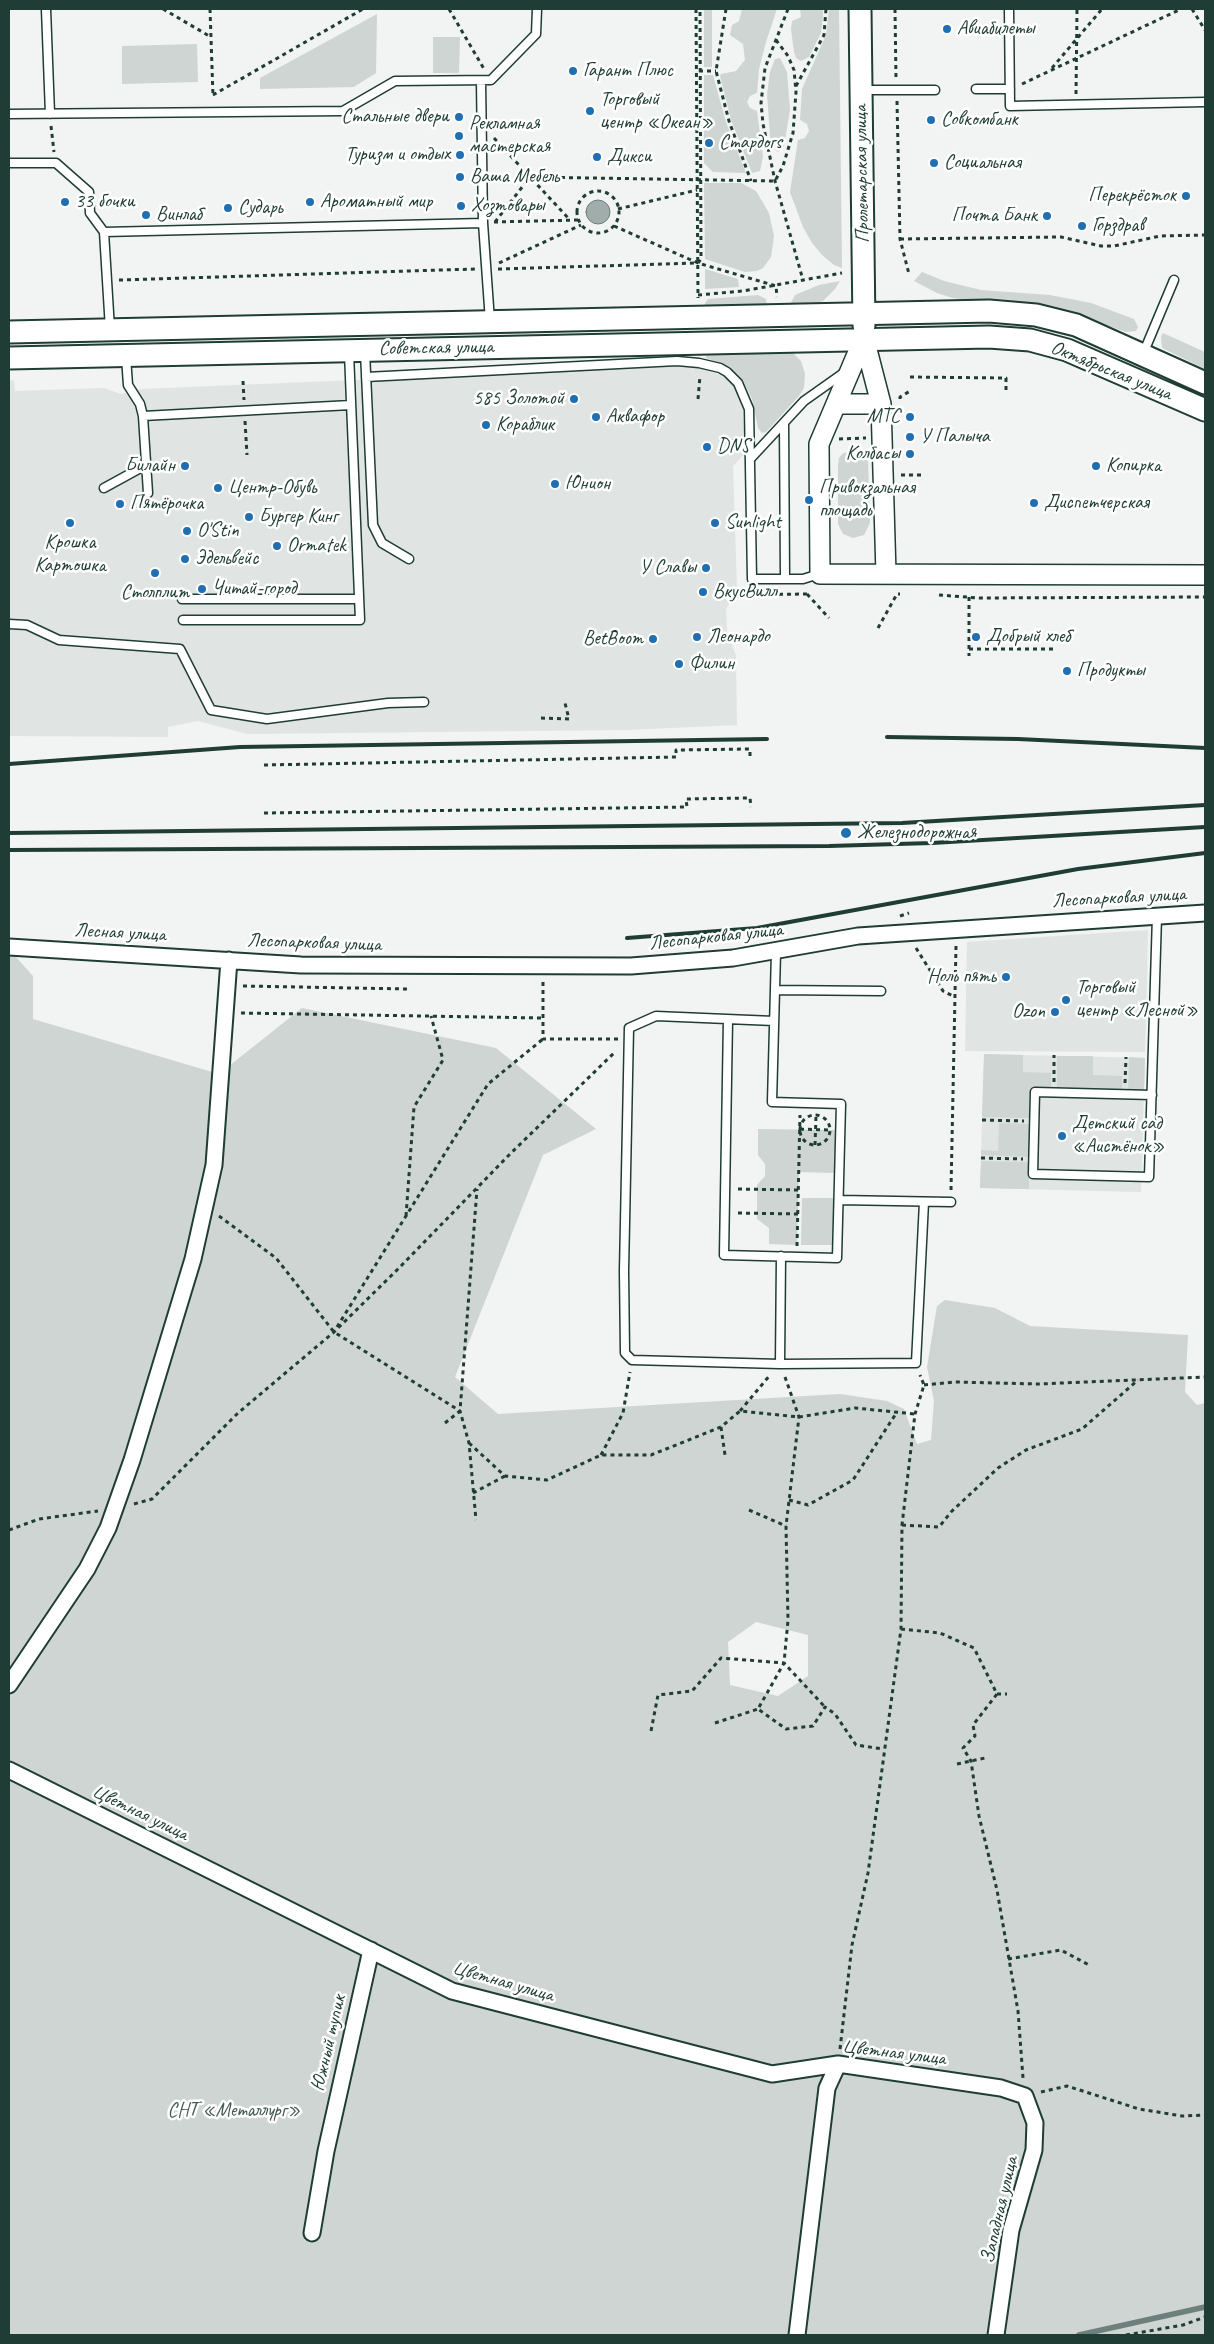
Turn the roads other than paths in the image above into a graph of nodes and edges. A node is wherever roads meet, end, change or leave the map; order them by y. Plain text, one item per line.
1 (46, 9) edge
2 (537, 9) edge
3 (860, 9) edge
4 (1009, 9) edge
5 (481, 80) junction
6 (1010, 89) junction
7 (861, 90) junction
8 (935, 90) dead end
9 (976, 90) dead end
10 (1205, 102) edge
11 (9, 114) edge
12 (50, 114) junction
13 (9, 163) edge
14 (483, 222) junction
15 (104, 232) junction
16 (1174, 280) dead end
17 (864, 312) junction
18 (490, 321) junction
19 (110, 330) junction
20 (9, 332) edge
21 (864, 338) junction
22 (357, 350) junction
23 (126, 355) junction
24 (1143, 355) junction
25 (9, 358) edge
26 (853, 366) junction
27 (366, 377) junction
28 (1205, 383) edge
29 (837, 404) junction
30 (882, 404) junction
31 (351, 405) junction
32 (1205, 410) edge
33 (144, 416) junction
34 (784, 423) junction
35 (751, 458) junction
36 (146, 465) junction
37 (104, 488) dead end
38 (148, 493) dead end
39 (409, 559) dead end
40 (820, 574) junction
41 (886, 574) junction
42 (1205, 575) edge
43 (785, 579) junction
44 (182, 599) dead end
45 (359, 600) junction
46 (183, 620) dead end
47 (9, 624) edge
48 (424, 702) dead end
49 (1205, 913) edge
50 (1157, 916) junction
51 (9, 947) edge
52 (776, 952) junction
53 (228, 960) junction
54 (775, 990) junction
55 (881, 991) dead end
56 (728, 1020) junction
57 (774, 1021) junction
58 (1152, 1095) junction
59 (839, 1200) junction
60 (924, 1202) junction
61 (951, 1202) road end
62 (782, 1256) junction
63 (780, 1364) junction
64 (9, 1685) edge
65 (9, 1770) edge
66 (370, 1950) junction
67 (838, 2064) junction
68 (1025, 2096) joint
69 (312, 2233) dead end
70 (797, 2335) edge
71 (996, 2335) edge

1 - 12 lane
2 - 5 lane
3 - 7 main road, Пролетарская улица
4 - 6 lane
5 - 12 lane
5 - 14 lane
6 - 9 lane
6 - 10 lane
7 - 8 lane
7 - 17 main road, Пролетарская улица
11 - 12 lane
13 - 15 lane
14 - 15 lane
14 - 18 lane
15 - 19 lane
16 - 24 lane
17 - 18 main road, Советская улица
17 - 21 main road, Пролетарская улица
17 - 24 main road, Октябрьская улица
18 - 19 main road, Советская улица
19 - 20 main road, Советская улица
21 - 22 main road, Советская улица
21 - 26 street
21 - 30 street
21 - 32 main road, Октябрьская улица
22 - 23 main road, Советская улица
22 - 27 lane
22 - 31 lane
23 - 25 main road, Советская улица
23 - 33 lane
24 - 28 main road, Октябрьская улица
26 - 29 street
26 - 34 lane
27 - 35 lane
27 - 39 lane
29 - 30 street
29 - 40 street
30 - 41 street
31 - 33 lane
31 - 45 lane
33 - 36 lane
34 - 35 lane
34 - 43 lane
35 - 43 lane
36 - 37 lane
36 - 38 lane
40 - 41 street
40 - 43 lane
41 - 42 street
44 - 45 lane
45 - 46 lane
47 - 48 lane
49 - 50 street, Лесопарковая улица
50 - 52 street, Лесопарковая улица
50 - 58 lane
51 - 53 street, Лесная улица
52 - 53 street, Лесопарковая улица
52 - 54 lane
53 - 64 street
54 - 55 lane
54 - 57 lane
56 - 57 lane
56 - 62 lane
56 - 63 lane
57 - 59 lane
58 - 58 lane
59 - 60 lane
59 - 62 lane
60 - 61 lane
60 - 63 lane
62 - 63 lane
65 - 66 street, Цветная улица
66 - 67 street, Цветная улица
66 - 69 street, Южный тупик
67 - 68 street, Цветная улица
67 - 70 street
68 - 71 street, Западная улица

